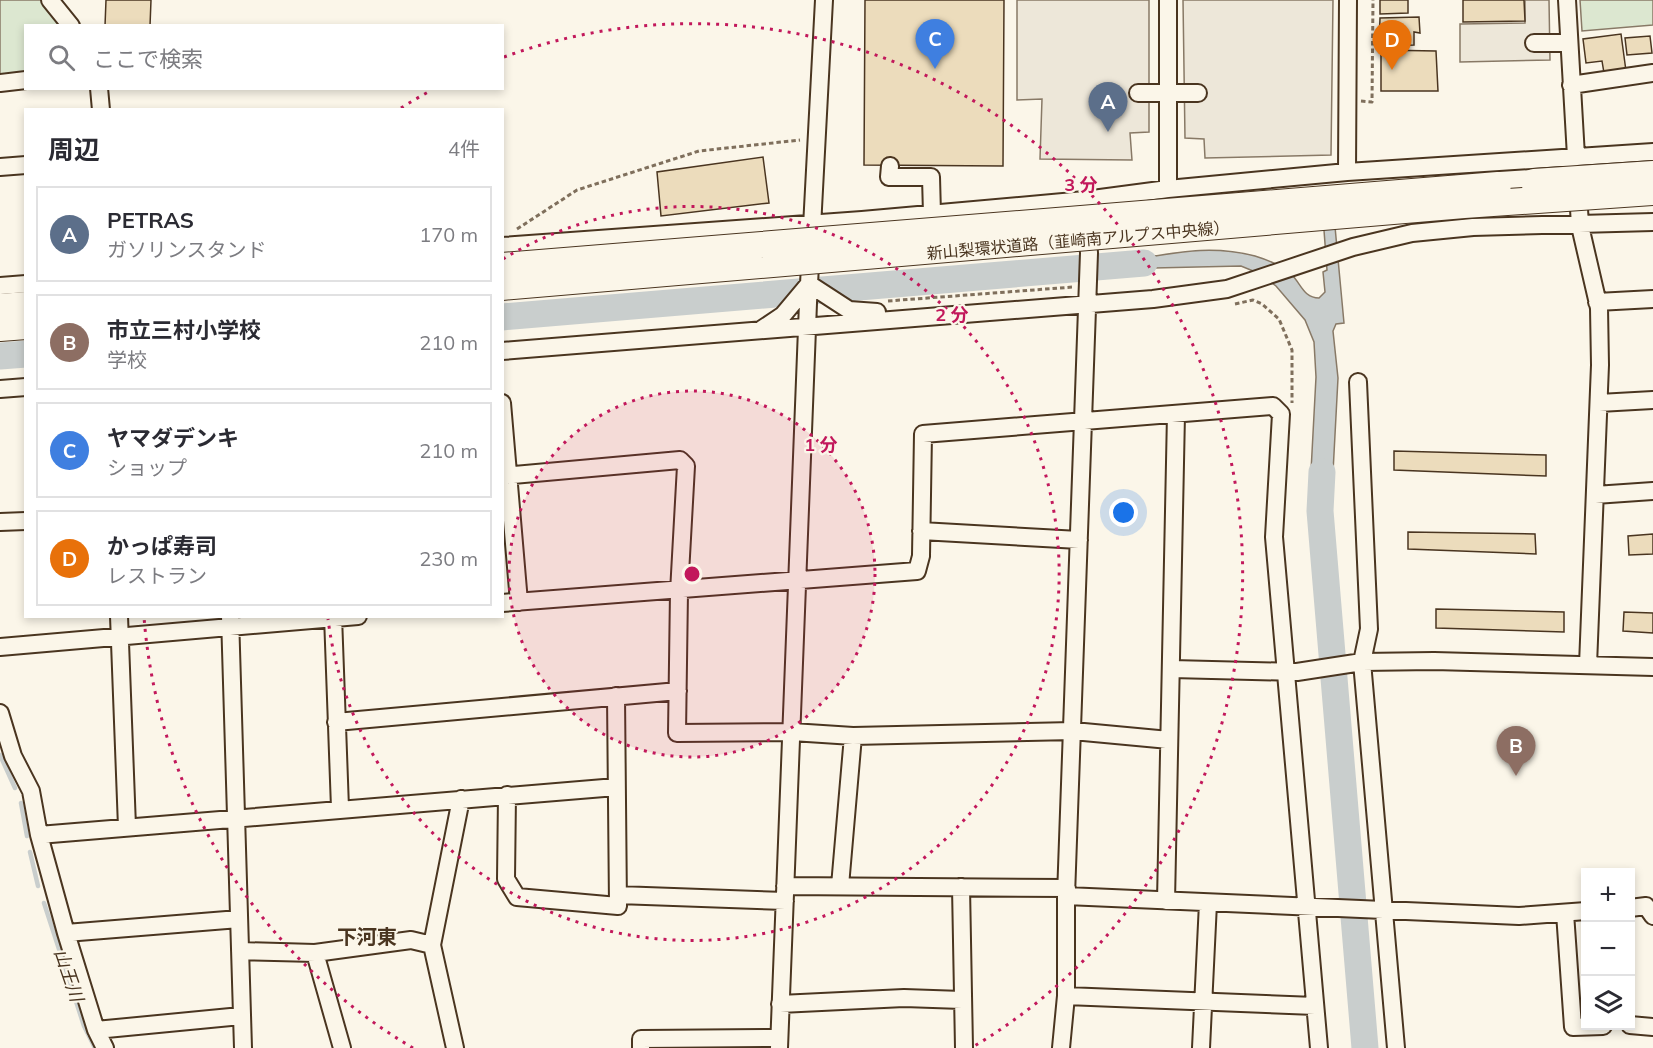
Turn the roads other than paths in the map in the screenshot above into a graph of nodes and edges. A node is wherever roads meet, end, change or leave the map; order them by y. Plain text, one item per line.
1 (50, 0) edge
2 (824, 0) edge
3 (1168, 0) edge
4 (1348, 0) edge
5 (1567, 0) edge
6 (69, 24) edge
7 (1533, 43) dead end
8 (1569, 43) junction
9 (1653, 74) edge
10 (24, 80) edge
11 (0, 83) edge
12 (1571, 85) junction
13 (99, 90) edge
14 (1138, 93) dead end
15 (1168, 93) junction
16 (1198, 93) dead end
17 (101, 108) edge
18 (1653, 152) edge
19 (1575, 156) junction
20 (24, 165) edge
21 (0, 166) edge
22 (890, 166) dead end
23 (1347, 172) junction
24 (1653, 173) edge
25 (1168, 189) junction
26 (1653, 192) edge
27 (1085, 200) junction
28 (1653, 205) edge
29 (932, 213) junction
30 (1369, 215) junction
31 (862, 220) junction
32 (1653, 222) edge
33 (812, 224) junction
34 (1580, 226) junction
35 (723, 230) junction
36 (507, 239) edge
37 (504, 266) edge
38 (810, 276) junction
39 (24, 284) edge
40 (0, 286) edge
41 (504, 288) edge
42 (1653, 299) edge
43 (1598, 302) junction
44 (801, 303) junction
45 (1087, 304) junction
46 (24, 305) edge
47 (0, 307) edge
48 (944, 316) junction
49 (24, 326) edge
50 (807, 327) junction
51 (0, 328) edge
52 (758, 330) junction
53 (504, 351) edge
54 (1358, 382) dead end
55 (24, 387) edge
56 (0, 389) edge
57 (1653, 400) edge
58 (1599, 403) junction
59 (1176, 414) junction
60 (1083, 421) junction
61 (504, 452) edge
62 (505, 476) edge
63 (1653, 491) edge
64 (1595, 495) junction
65 (24, 520) edge
66 (0, 522) edge
67 (921, 531) junction
68 (1079, 540) junction
69 (798, 582) junction
70 (679, 592) junction
71 (511, 603) edge
72 (119, 618) edge
73 (333, 618) edge
74 (230, 622) edge
75 (121, 636) junction
76 (0, 647) edge
77 (1355, 664) junction
78 (1588, 665) junction
79 (1653, 667) edge
80 (1172, 669) junction
81 (1285, 672) junction
82 (678, 692) junction
83 (616, 696) junction
84 (1, 721) edge
85 (336, 722) junction
86 (1073, 731) junction
87 (792, 732) junction
88 (853, 736) junction
89 (1169, 740) junction
90 (616, 787) junction
91 (507, 795) junction
92 (461, 799) junction
93 (340, 808) junction
94 (236, 818) junction
95 (127, 827) junction
96 (39, 835) junction
97 (840, 886) junction
98 (961, 887) junction
99 (1066, 892) junction
100 (785, 893) junction
101 (618, 895) junction
102 (1166, 901) junction
103 (1208, 903) junction
104 (1635, 907) edge
105 (1306, 908) junction
106 (1385, 911) junction
107 (1581, 911) edge
108 (1565, 913) junction
109 (1653, 916) edge
110 (238, 919) junction
111 (66, 933) junction
112 (432, 945) junction
113 (240, 951) junction
114 (315, 953) junction
115 (1065, 996) junction
116 (962, 1000) junction
117 (780, 1004) junction
118 (1204, 1004) junction
119 (1315, 1006) junction
120 (242, 1016) junction
121 (1635, 1025) edge
122 (1581, 1027) edge
123 (1653, 1027) edge
124 (96, 1030) junction
125 (779, 1043) edge
126 (105, 1048) edge
127 (243, 1048) edge
128 (342, 1048) edge
129 (455, 1048) edge
130 (641, 1048) edge
131 (964, 1048) edge
132 (1061, 1048) edge
133 (1201, 1048) edge
134 (1319, 1048) edge
135 (1396, 1048) edge

1 - 6 street
2 - 33 street
3 - 15 street
4 - 23 street
5 - 8 street
7 - 8 street
8 - 12 street
9 - 12 street
10 - 11 street
12 - 19 street
13 - 17 street
14 - 15 street
15 - 16 street
15 - 25 street
18 - 19 street
19 - 23 street
19 - 34 street
20 - 21 street
22 - 29 street
23 - 25 street
24 - 37 highway, 新山梨環状道路（韮崎南アルプス中央線）, bridge
25 - 27 street
26 - 30 highway, 新山梨環状道路（韮崎南アルプス中央線）, bridge
27 - 29 street
27 - 45 street
28 - 30 highway, bridge
29 - 31 street
30 - 41 highway, 新山梨環状道路（韮崎南アルプス中央線）, bridge
31 - 33 street
31 - 38 street
32 - 34 street
33 - 35 street
33 - 38 street
34 - 43 street
34 - 45 street
35 - 36 street
35 - 38 street
38 - 44 street
38 - 48 street
39 - 40 street
42 - 43 street
43 - 58 street
44 - 50 street
44 - 52 street
45 - 48 street
45 - 60 street
46 - 47 highway
48 - 50 street
49 - 51 highway
50 - 52 street
50 - 69 street
52 - 53 street
54 - 77 street
55 - 56 street
57 - 58 street
58 - 64 street
59 - 60 street
59 - 80 street
59 - 81 street
60 - 67 street
60 - 68 street
61 - 62 street
62 - 70 street
62 - 71 street
63 - 64 street
64 - 78 street
65 - 66 street
67 - 68 street
67 - 69 street
68 - 86 street
69 - 70 street
69 - 87 street
70 - 71 street
70 - 82 street
72 - 75 street
73 - 74 street
73 - 85 street
74 - 75 street
74 - 94 street
75 - 76 street
75 - 95 street
77 - 78 street
77 - 81 street
77 - 106 street
78 - 79 street
80 - 81 street
80 - 89 street
81 - 105 street
82 - 83 street
82 - 87 street
83 - 85 street
83 - 90 street
84 - 96 street
85 - 93 street
86 - 88 street
86 - 89 street
86 - 99 street
87 - 88 street
87 - 100 street
88 - 97 street
89 - 102 street
90 - 91 street
90 - 101 street
91 - 92 street
91 - 101 street
92 - 93 street
92 - 112 street
93 - 94 street
94 - 95 street
94 - 110 street
95 - 96 street
96 - 111 street
97 - 98 street
97 - 100 street
98 - 99 street
98 - 116 street
99 - 102 street
99 - 115 street
100 - 101 street
100 - 117 street
102 - 103 street
103 - 105 street
103 - 118 street
104 - 109 street
105 - 106 street
105 - 119 street
106 - 108 street
106 - 135 street
107 - 108 street
108 - 122 street
110 - 111 street
110 - 113 street
111 - 124 street
112 - 114 street
112 - 129 street
113 - 114 street
113 - 120 street
114 - 128 street
115 - 118 street
115 - 132 street
116 - 117 street
116 - 131 street
117 - 125 street
118 - 119 street
118 - 133 street
119 - 134 street
120 - 124 street
120 - 127 street
121 - 123 street
124 - 126 street
125 - 130 street

